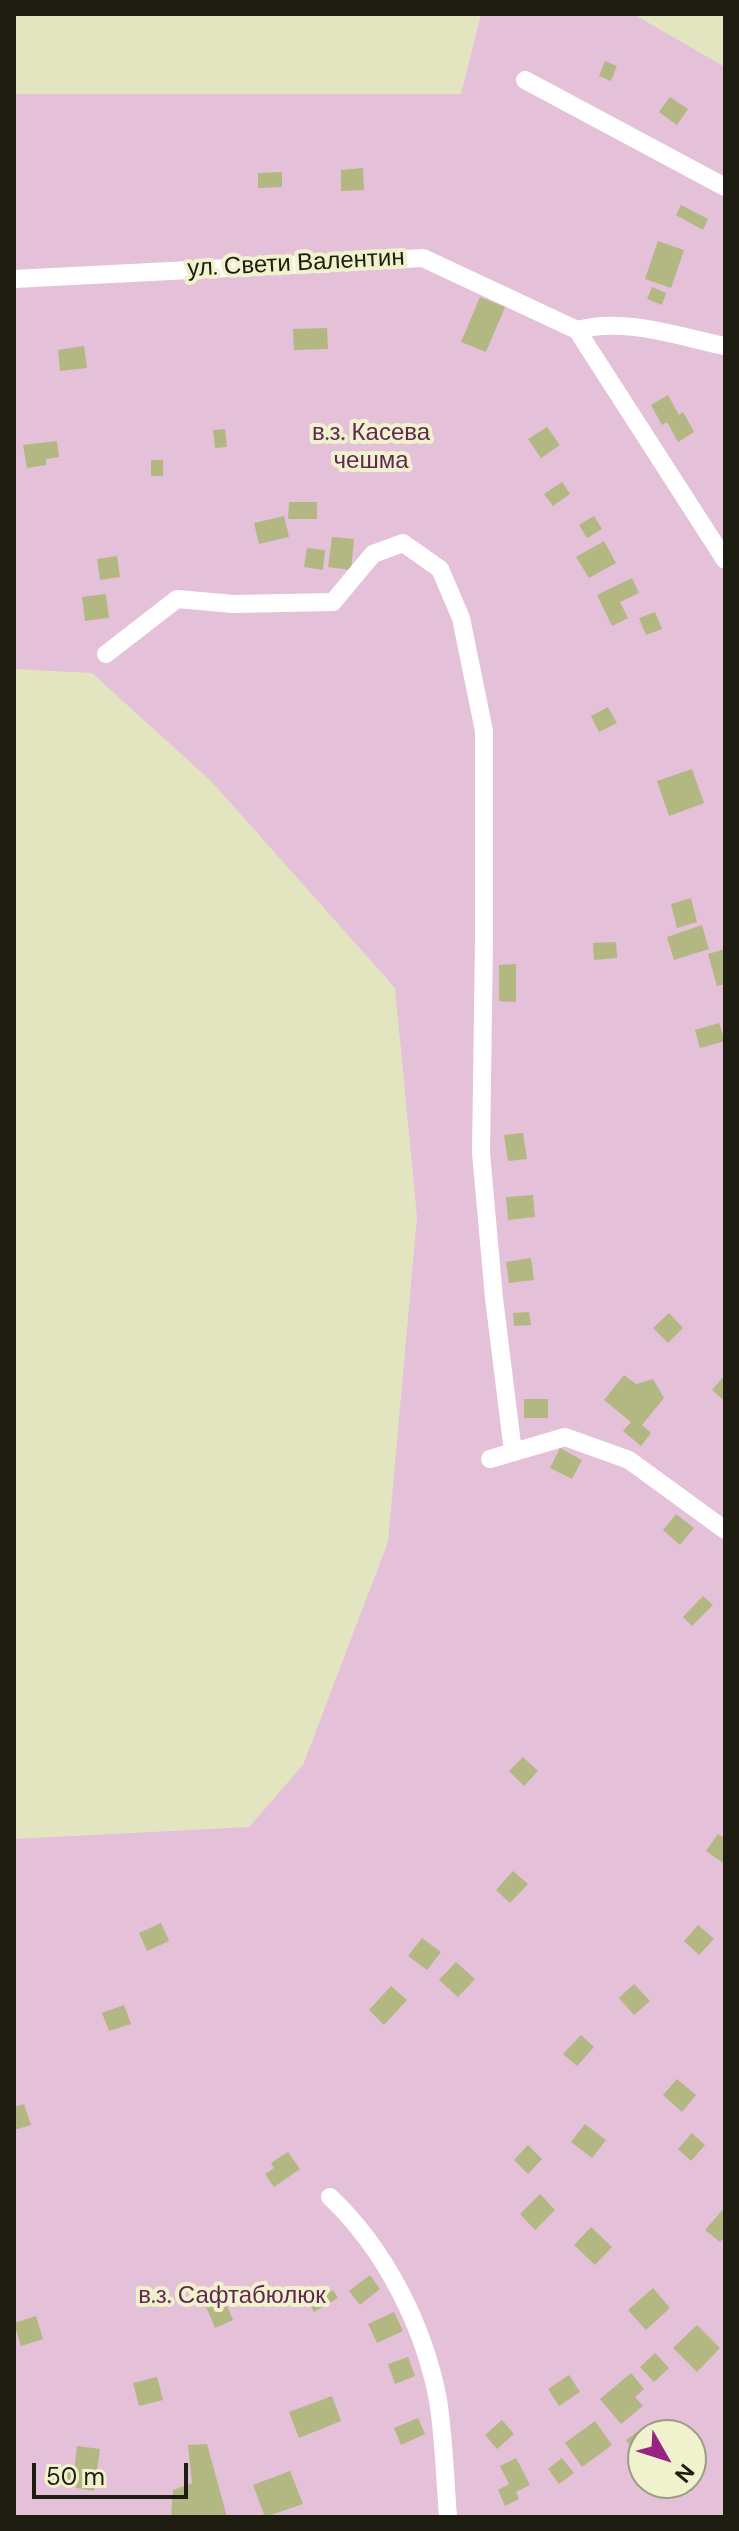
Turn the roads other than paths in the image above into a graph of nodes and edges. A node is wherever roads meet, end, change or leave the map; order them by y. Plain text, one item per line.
1 (525, 80) dead end
2 (725, 187) edge
3 (14, 279) edge
4 (577, 330) junction
5 (725, 346) edge
6 (725, 560) edge
7 (106, 654) dead end
8 (513, 1452) junction
9 (490, 1459) dead end
10 (725, 1530) edge
11 (330, 2197) dead end
12 (448, 2517) edge

1 - 2 street
3 - 4 street, ул. Свети Валентин
4 - 5 street
4 - 6 street
7 - 8 street
8 - 9 street
8 - 10 street
11 - 12 street

